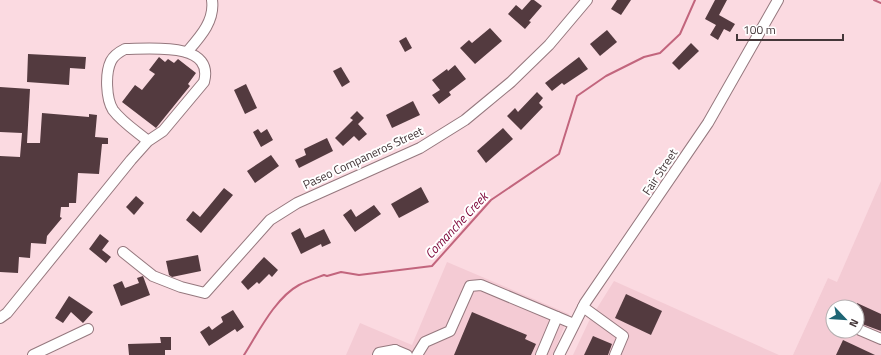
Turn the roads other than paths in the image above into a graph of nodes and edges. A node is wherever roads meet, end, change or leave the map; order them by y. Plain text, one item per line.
1 (212, 0) edge
2 (587, 0) edge
3 (778, 0) edge
4 (187, 52) junction
5 (148, 141) junction
6 (123, 252) dead end
7 (583, 306) junction
8 (557, 316) junction
9 (0, 318) edge
10 (574, 324) junction
11 (88, 329) dead end
12 (865, 332) edge
13 (881, 339) edge
14 (47, 352) edge
15 (394, 353) edge
16 (34, 355) edge
17 (378, 355) edge
18 (407, 355) edge
19 (417, 355) edge
20 (541, 355) edge
21 (559, 355) edge
22 (615, 355) edge

1 - 4 street
2 - 6 street, Paseo Companeros Street
3 - 7 street, Fair Street
4 - 5 street
4 - 5 street
5 - 9 street
7 - 10 street, Fair Street
7 - 22 street
8 - 10 street
8 - 19 street
8 - 20 street
10 - 21 street, Fair Street
11 - 14 street
12 - 13 street
14 - 16 street
15 - 17 street
15 - 18 street

